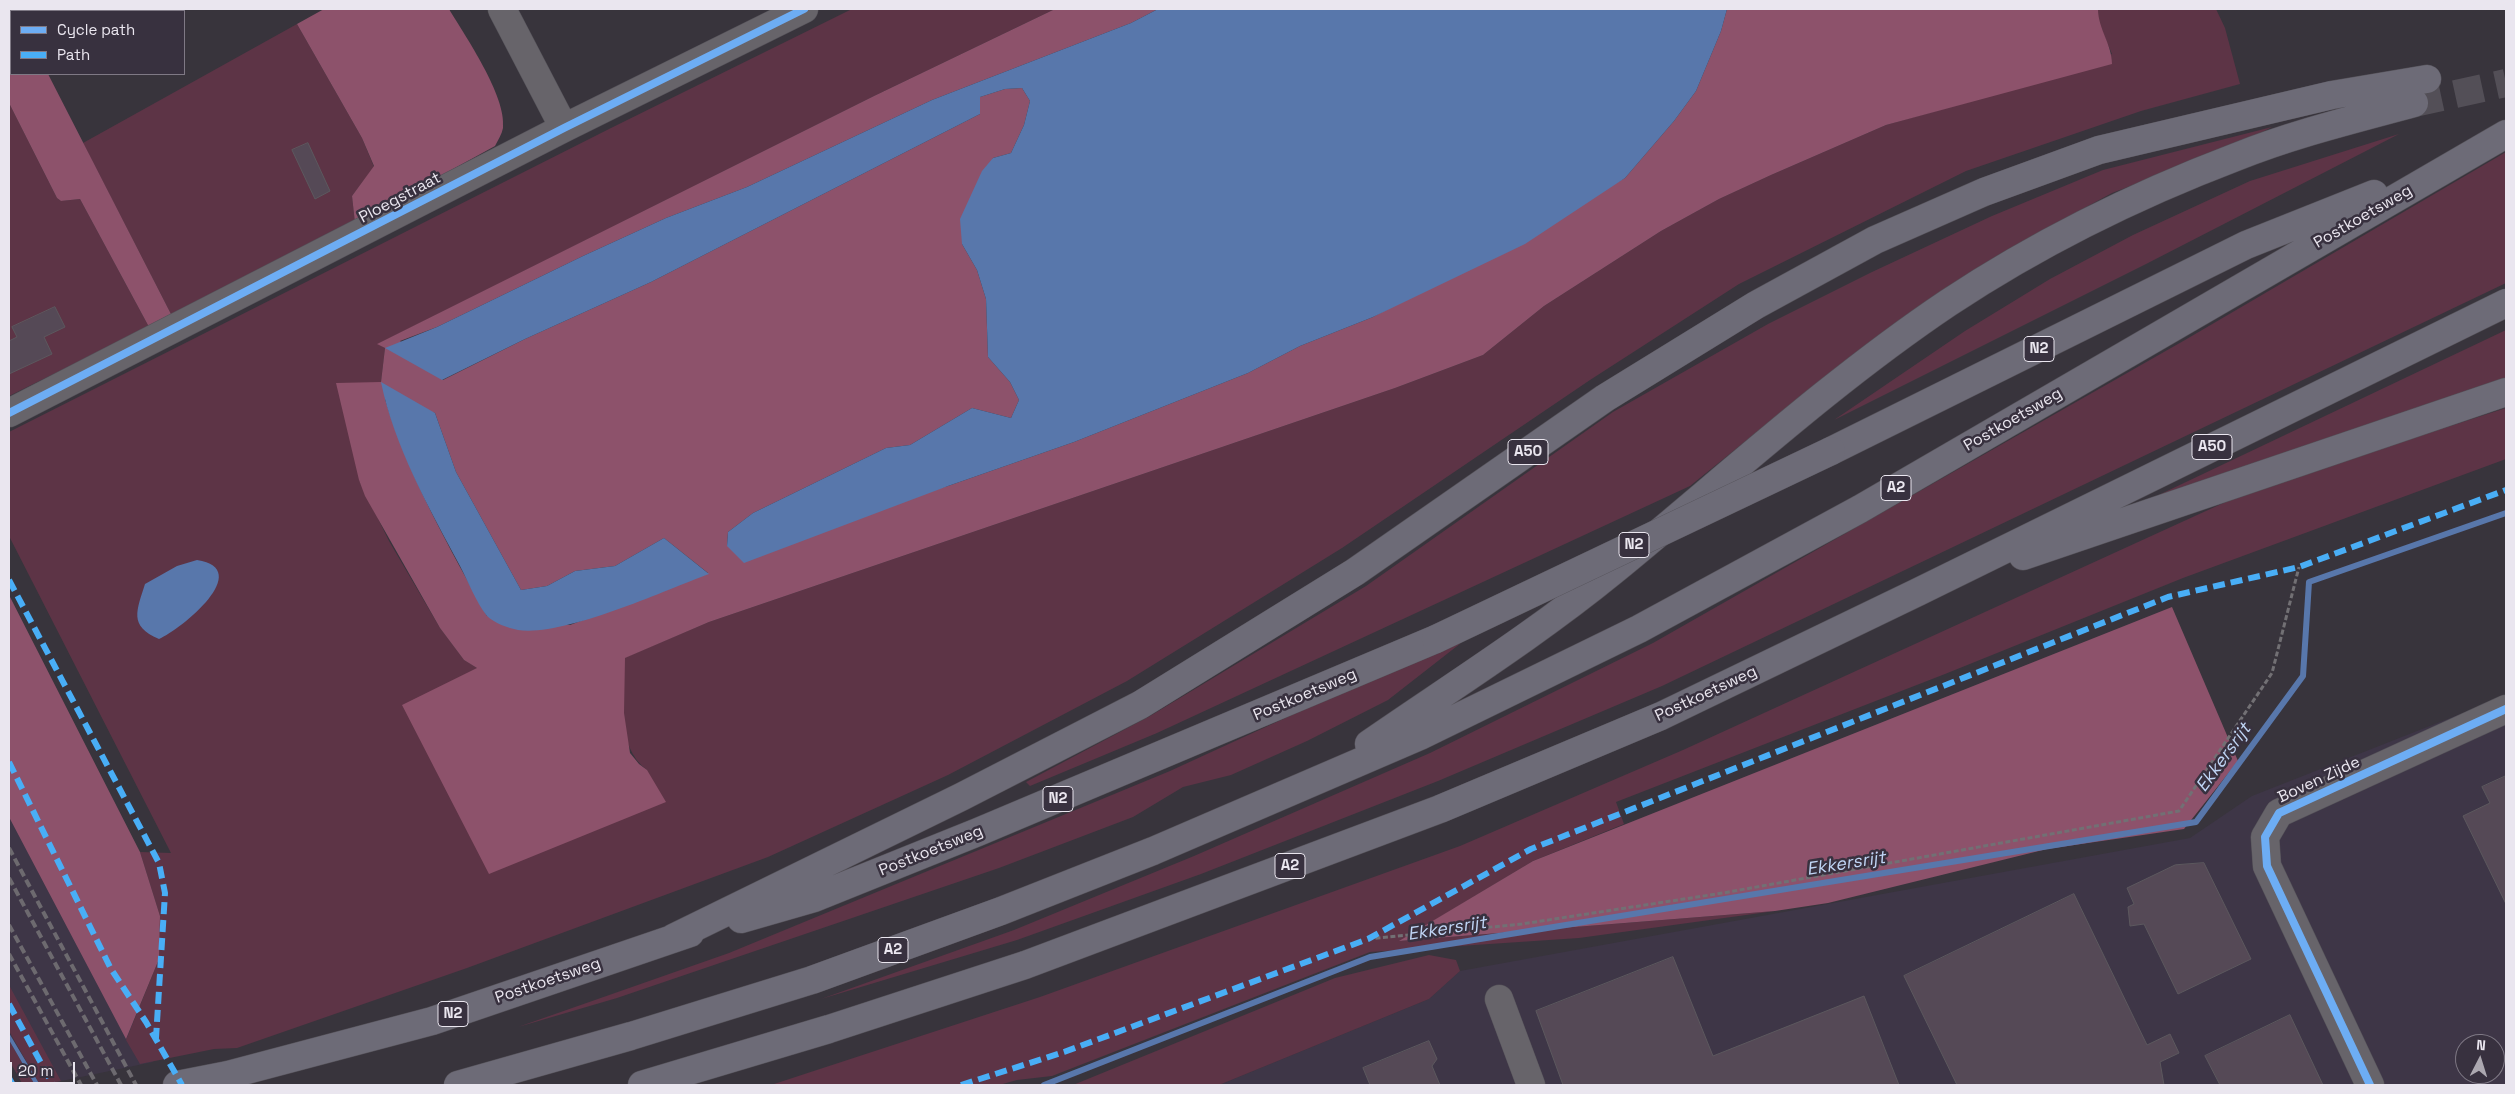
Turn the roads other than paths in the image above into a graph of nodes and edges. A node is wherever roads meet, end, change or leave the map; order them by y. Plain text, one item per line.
1 (502, 9) edge
2 (804, 9) edge
3 (2427, 79) tunnel mouth
4 (2414, 102) tunnel mouth
5 (564, 128) junction
6 (2506, 134) edge
7 (2458, 161) junction
8 (2506, 303) edge
9 (2506, 392) edge
10 (9, 413) edge
11 (1918, 592) junction
12 (2506, 709) edge
13 (1316, 781) junction
14 (673, 938) junction
15 (1499, 998) dead end
16 (177, 1085) edge
17 (458, 1085) edge
18 (642, 1085) edge
19 (1532, 1085) edge
20 (2370, 1085) edge

1 - 5 street
2 - 5 street, Ploegstraat
3 - 14 highway, A50
4 - 13 highway, Postkoetsweg
5 - 10 street, Ploegstraat
6 - 7 highway, Postkoetsweg / A2
7 - 13 highway, Postkoetsweg / A2
7 - 14 highway, Postkoetsweg / N2, bridge
8 - 11 highway, Postkoetsweg / A50
9 - 11 highway, Postkoetsweg / A2
11 - 18 highway, Postkoetsweg / A2
12 - 20 street, Boven Zijde
13 - 17 highway, Postkoetsweg / A2
14 - 16 highway, Postkoetsweg / N2
15 - 19 street

